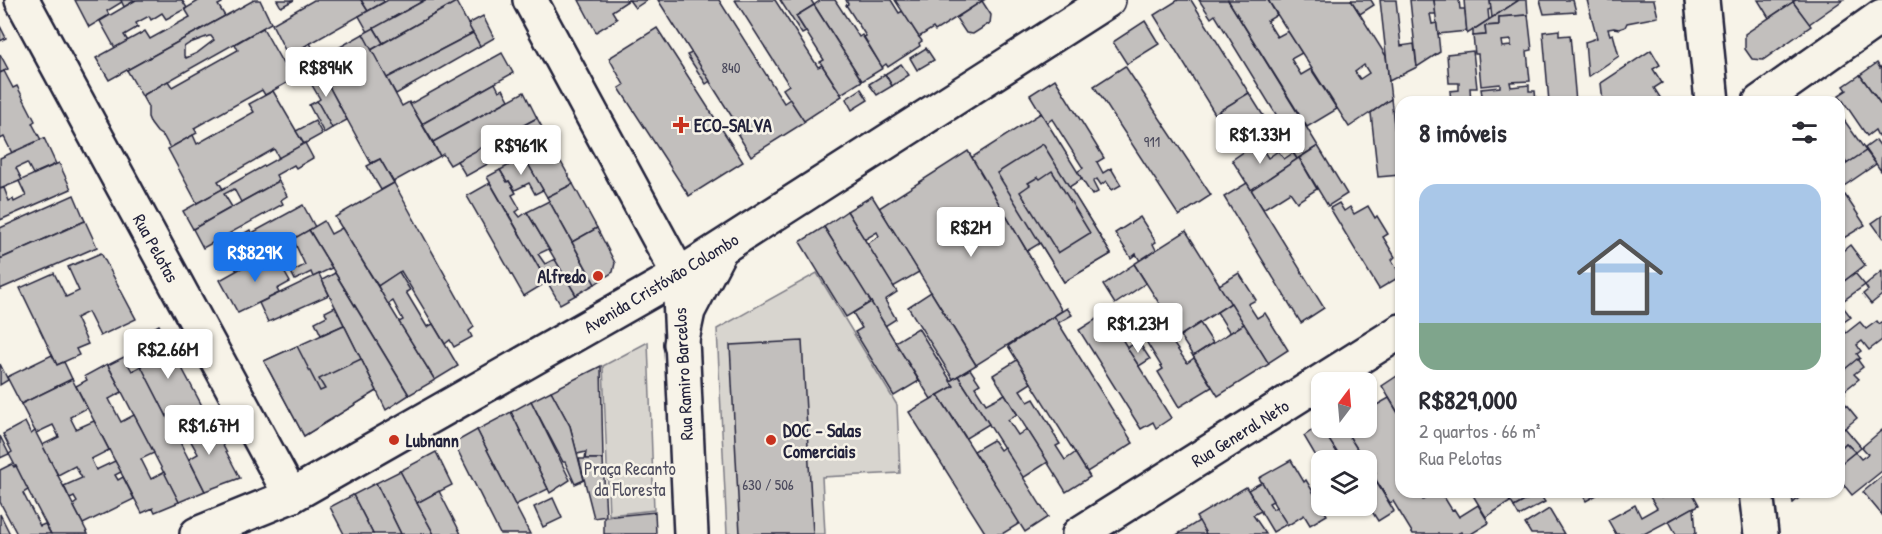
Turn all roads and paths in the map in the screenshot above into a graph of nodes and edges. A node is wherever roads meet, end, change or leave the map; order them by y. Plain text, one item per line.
1 (22, 0) edge
2 (530, 0) edge
3 (1108, 0) edge
4 (1702, 0) edge
5 (1882, 16) edge
6 (1711, 96) edge
7 (1769, 96) edge
8 (721, 248) junction
9 (679, 275) junction
10 (1395, 335) edge
11 (681, 344) junction
12 (291, 496) junction
13 (1757, 498) edge
14 (197, 534) edge
15 (691, 534) edge
16 (1079, 534) edge
17 (1761, 534) edge

1 - 12 street, Rua Pelotas
2 - 9 street, Rua Ramiro Barcelos
3 - 8 street, Avenida Cristóvão Colombo
4 - 6 street
5 - 7 street
8 - 9 street, Avenida Cristóvão Colombo
8 - 11 street
9 - 11 street, Rua Ramiro Barcelos
9 - 12 street, Avenida Cristóvão Colombo
10 - 16 street, Rua General Neto
11 - 15 street, Rua Ramiro Barcelos
12 - 14 street, Avenida Cristóvão Colombo
13 - 17 street

